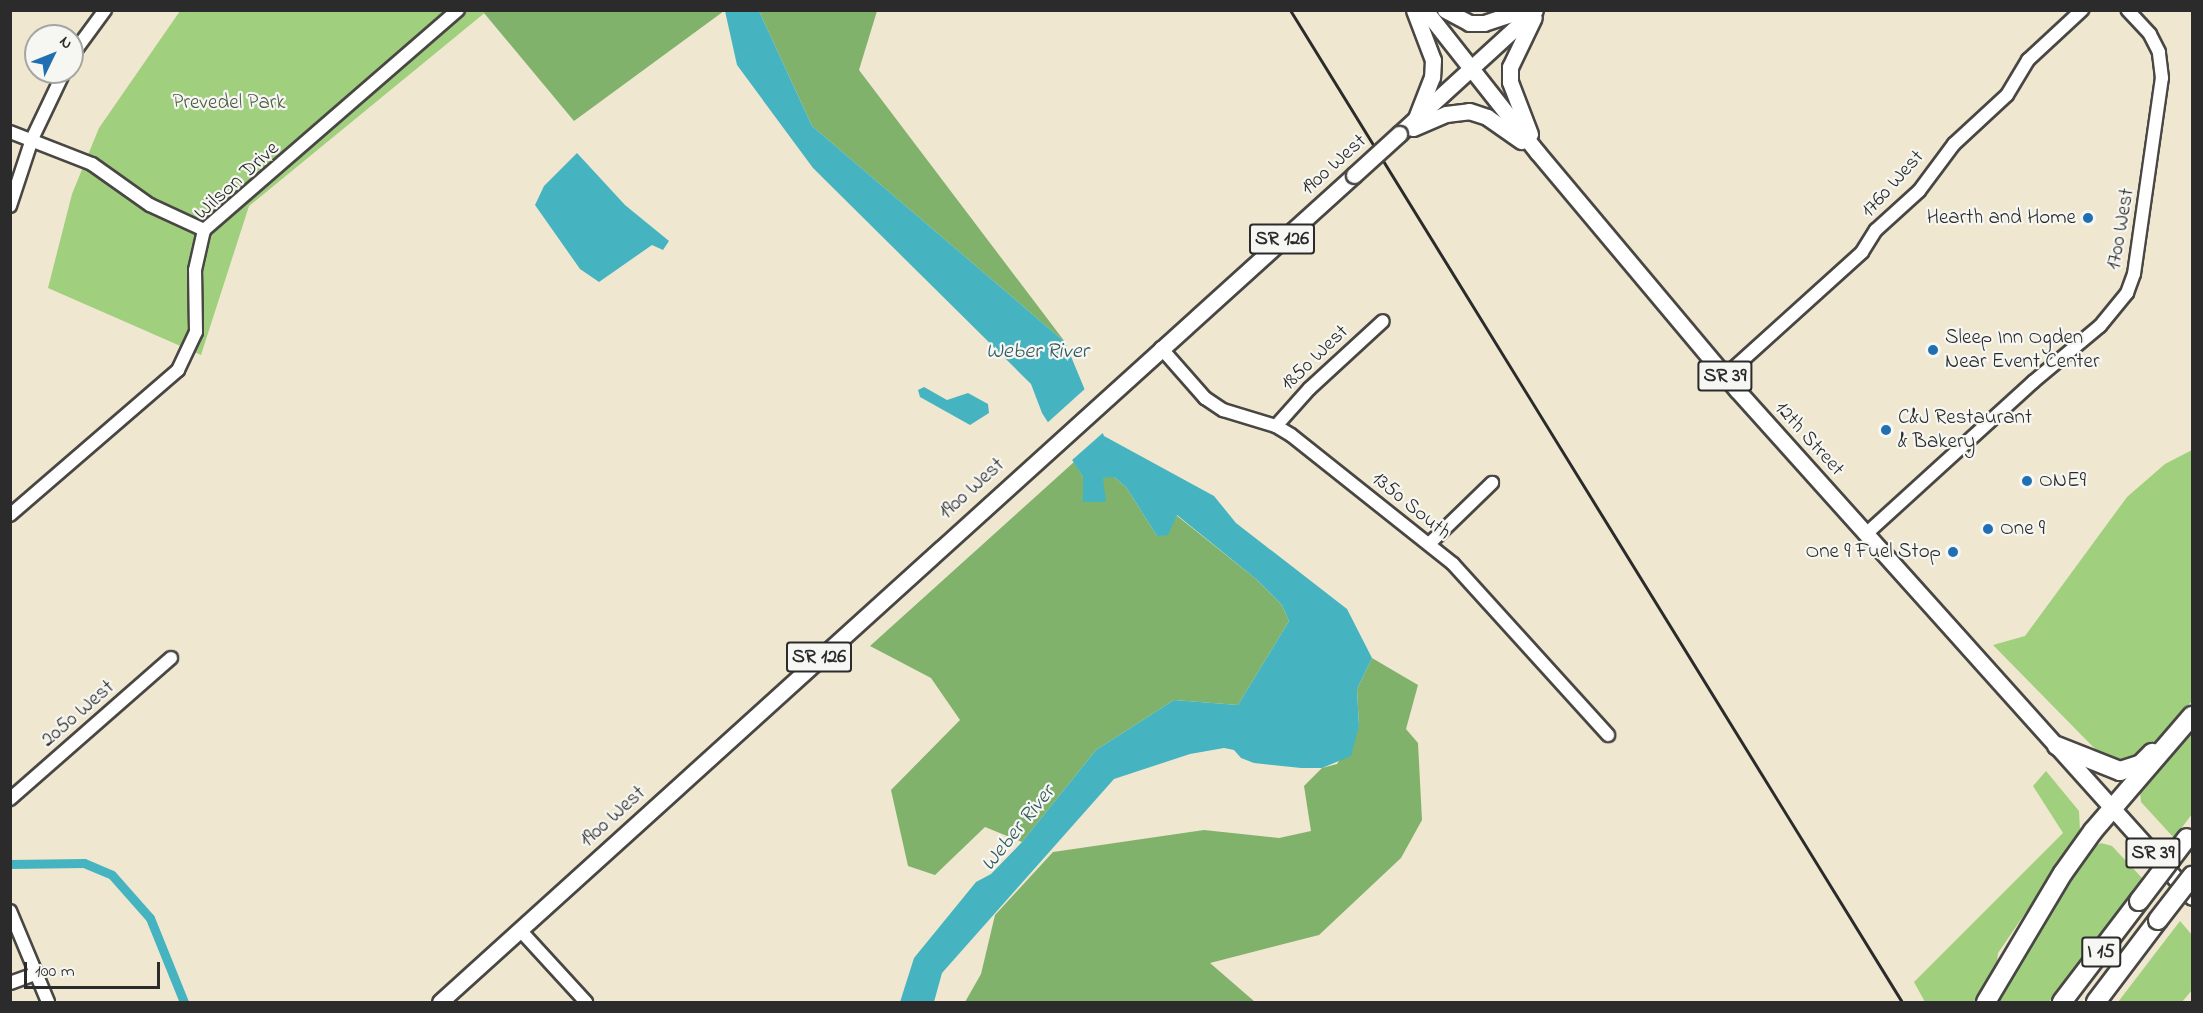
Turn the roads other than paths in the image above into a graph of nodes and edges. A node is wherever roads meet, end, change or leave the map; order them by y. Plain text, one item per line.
1 (105, 10) edge
2 (458, 10) edge
3 (1414, 10) edge
4 (1425, 10) edge
5 (1445, 10) edge
6 (1523, 10) edge
7 (1536, 10) edge
8 (2082, 10) edge
9 (2128, 10) edge
10 (84, 39) edge
11 (1471, 70) junction
12 (58, 84) edge
13 (1415, 120) junction
14 (10, 132) edge
15 (1399, 134) junction
16 (32, 139) junction
17 (1538, 153) junction
18 (10, 206) edge
19 (204, 230) junction
20 (1383, 321) dead end
21 (1161, 348) junction
22 (1725, 376) junction
23 (1276, 426) junction
24 (1492, 483) dead end
25 (10, 515) edge
26 (1866, 534) junction
27 (1429, 544) junction
28 (171, 658) dead end
29 (2193, 716) edge
30 (1608, 735) dead end
31 (2057, 746) junction
32 (10, 799) edge
33 (2114, 808) junction
34 (2190, 835) edge
35 (2193, 876) edge
36 (2193, 897) edge
37 (10, 911) edge
38 (520, 930) junction
39 (37, 973) junction
40 (10, 983) edge
41 (48, 1002) edge
42 (440, 1002) edge
43 (586, 1002) edge
44 (1986, 1002) edge
45 (2062, 1002) edge
46 (2096, 1002) edge

1 - 10 street
2 - 19 street, Wilson Drive
3 - 13 main road
4 - 11 main road, SR 39
5 - 6 main road
7 - 11 main road, 1900 West / SR 126
7 - 17 main road
8 - 22 street, 1760 West
9 - 26 street, 1700 West
11 - 13 main road, 1900 West / SR 126
11 - 17 main road, 12th Street / SR 39
12 - 16 street
13 - 15 main road, 1900 West / SR 126
14 - 16 street
15 - 17 main road
15 - 21 main road, 1900 West / SR 126, bridge
16 - 18 street
16 - 19 street
17 - 22 main road, 12th Street / SR 39
19 - 25 street, Wilson Drive
20 - 23 street, 1850 West
21 - 23 street, 1350 South
21 - 38 main road, 1900 West / SR 126
22 - 26 main road, 12th Street / SR 39
23 - 27 street, 1350 South
24 - 27 street
26 - 31 main road, 12th Street / SR 39
27 - 30 street, 1350 South
28 - 32 street, 2050 West
29 - 31 highway
29 - 33 highway
31 - 33 main road, SR 39
33 - 36 main road, SR 39
33 - 44 highway
34 - 45 highway, I 15, bridge
35 - 46 highway, I 15, bridge
37 - 39 street
38 - 42 main road, 1900 West / SR 126
38 - 43 street
39 - 40 street
39 - 41 street

